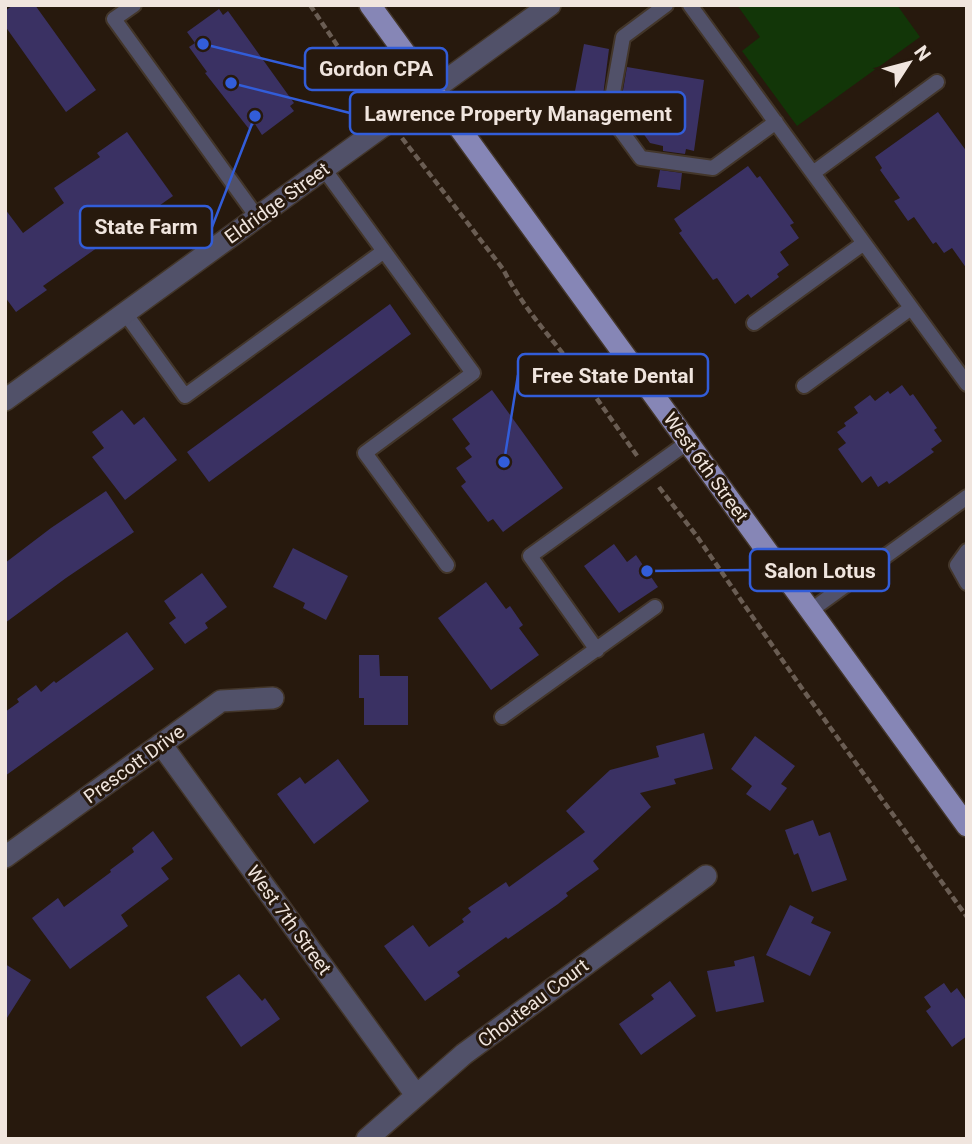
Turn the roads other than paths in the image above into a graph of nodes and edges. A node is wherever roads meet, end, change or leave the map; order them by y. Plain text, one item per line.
1 (134, 5) edge
2 (370, 5) edge
3 (550, 5) edge
4 (666, 5) edge
5 (690, 5) edge
6 (937, 82) dead end
7 (432, 90) junction
8 (776, 122) junction
9 (324, 169) junction
10 (813, 173) junction
11 (257, 217) junction
12 (864, 243) junction
13 (384, 251) junction
14 (911, 308) junction
15 (125, 313) junction
16 (754, 323) dead end
17 (967, 384) edge
18 (804, 386) dead end
19 (5, 400) edge
20 (688, 442) junction
21 (967, 497) edge
22 (967, 551) edge
23 (447, 565) dead end
24 (967, 583) edge
25 (655, 607) dead end
26 (810, 611) junction
27 (597, 650) junction
28 (273, 698) dead end
29 (502, 717) dead end
30 (161, 744) junction
31 (967, 826) edge
32 (5, 857) edge
33 (706, 876) dead end
34 (416, 1095) junction
35 (367, 1139) edge

1 - 11 lane
2 - 7 main road, West 6th Street
3 - 7 street, Eldridge Street
4 - 8 lane
5 - 8 lane
6 - 10 lane
7 - 9 street, Eldridge Street
7 - 20 main road, West 6th Street
8 - 10 lane
9 - 11 street, Eldridge Street
9 - 13 lane
10 - 12 lane
11 - 15 street, Eldridge Street
12 - 14 lane
12 - 16 lane
13 - 15 lane
13 - 23 lane
14 - 17 lane
14 - 18 lane
15 - 19 street, Eldridge Street
20 - 26 main road, West 6th Street
20 - 27 lane
21 - 26 lane
22 - 24 lane
25 - 27 lane
26 - 31 main road, West 6th Street
27 - 29 lane
28 - 30 street, Prescott Drive
30 - 32 street, Prescott Drive
30 - 34 street, West 7th Street
33 - 34 street, Chouteau Court
34 - 35 street, Chouteau Court

